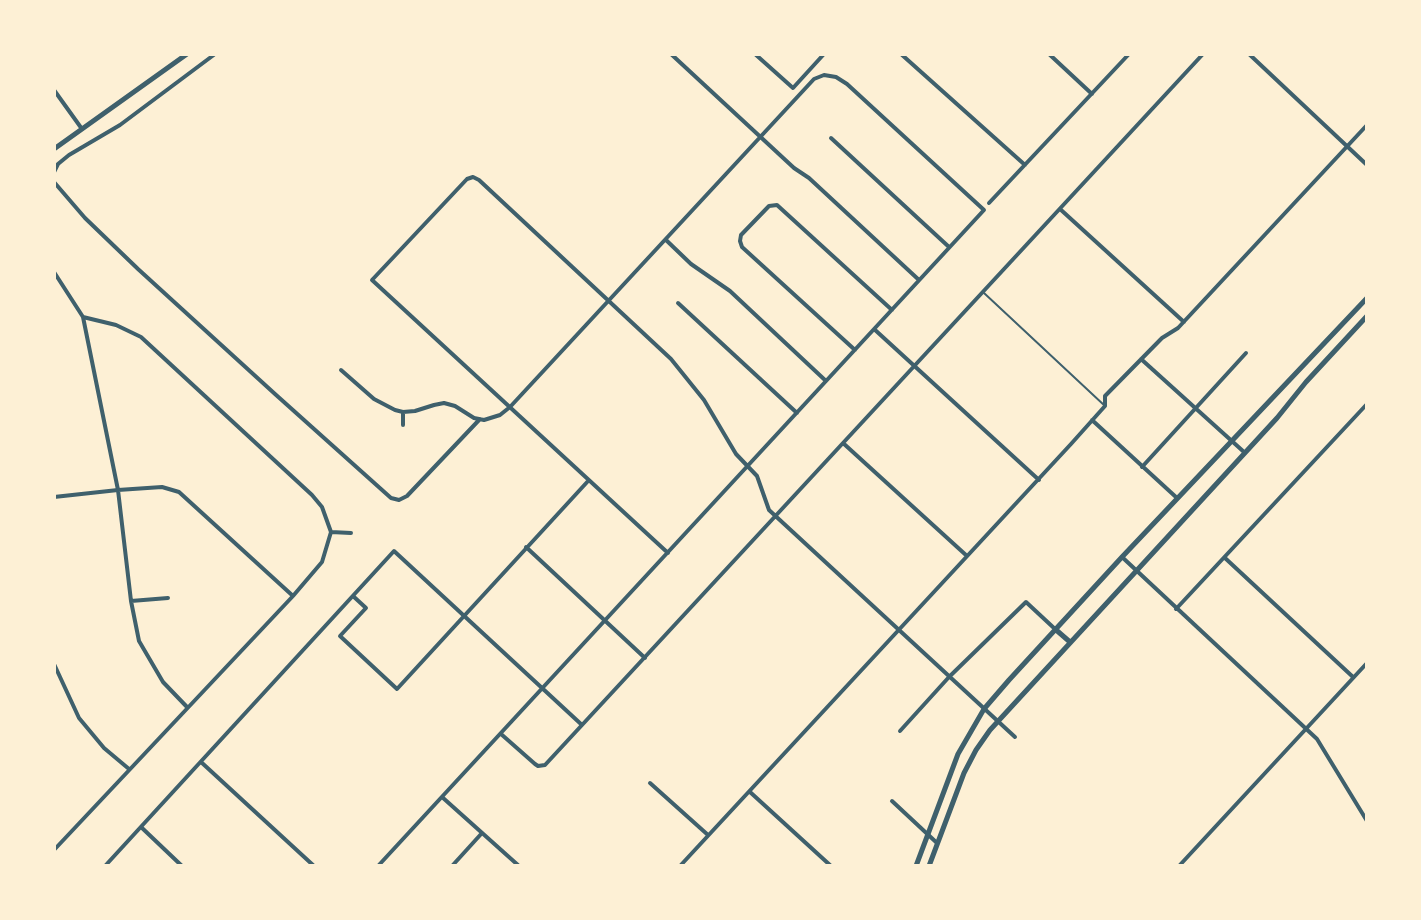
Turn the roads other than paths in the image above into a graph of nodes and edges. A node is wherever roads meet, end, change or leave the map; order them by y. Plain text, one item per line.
1 (187, 54) edge
2 (215, 54) edge
3 (671, 54) edge
4 (755, 54) edge
5 (824, 54) edge
6 (901, 54) edge
7 (1049, 54) edge
8 (1129, 54) edge
9 (1203, 54) edge
10 (1249, 54) edge
11 (54, 90) edge
12 (1092, 94) junction
13 (1367, 125) edge
14 (82, 129) junction
15 (760, 136) junction
16 (831, 138) dead end
17 (1347, 147) junction
18 (54, 149) edge
19 (1025, 165) junction
20 (1367, 165) edge
21 (54, 172) edge
22 (54, 182) edge
23 (989, 203) dead end
24 (1060, 209) junction
25 (666, 239) junction
26 (949, 247) junction
27 (54, 272) edge
28 (919, 280) junction
29 (983, 292) junction
30 (1367, 298) edge
31 (608, 300) junction
32 (678, 303) dead end
33 (892, 310) junction
34 (1367, 316) edge
35 (83, 317) junction
36 (1184, 322) junction
37 (874, 329) junction
38 (855, 350) junction
39 (1246, 353) dead end
40 (1141, 359) junction
41 (914, 366) junction
42 (341, 370) dead end
43 (826, 381) junction
44 (1367, 404) edge
45 (1105, 406) junction
46 (510, 407) junction
47 (1196, 408) junction
48 (403, 412) junction
49 (797, 413) junction
50 (480, 419) junction
51 (1092, 420) junction
52 (403, 425) dead end
53 (1231, 440) junction
54 (843, 443) junction
55 (1244, 452) junction
56 (748, 466) junction
57 (1142, 467) junction
58 (589, 479) junction
59 (1039, 480) junction
60 (118, 490) junction
61 (54, 497) edge
62 (1177, 498) junction
63 (776, 516) junction
64 (331, 532) junction
65 (351, 533) dead end
66 (526, 547) junction
67 (668, 553) junction
68 (967, 556) junction
69 (1122, 557) junction
70 (1225, 558) junction
71 (1137, 571) junction
72 (293, 596) junction
73 (353, 596) junction
74 (168, 598) dead end
75 (131, 601) junction
76 (1176, 609) junction
77 (463, 616) junction
78 (605, 621) junction
79 (1055, 629) junction
80 (900, 631) junction
81 (1070, 642) junction
82 (645, 658) junction
83 (1367, 663) edge
84 (54, 664) edge
85 (949, 677) junction
86 (1353, 677) junction
87 (542, 688) junction
88 (188, 708) junction
89 (984, 709) junction
90 (997, 721) junction
91 (582, 725) junction
92 (1307, 729) junction
93 (900, 731) dead end
94 (500, 733) junction
95 (1015, 737) dead end
96 (201, 762) junction
97 (129, 769) junction
98 (650, 783) dead end
99 (750, 792) junction
100 (442, 797) junction
101 (892, 801) dead end
102 (1367, 821) edge
103 (141, 827) junction
104 (482, 833) junction
105 (709, 835) junction
106 (928, 835) junction
107 (937, 843) junction
108 (54, 850) edge
109 (105, 866) edge
110 (182, 866) edge
111 (314, 866) edge
112 (378, 866) edge
113 (452, 866) edge
114 (519, 866) edge
115 (680, 866) edge
116 (831, 866) edge
117 (916, 866) edge
118 (929, 866) edge
119 (1179, 866) edge

1 - 14 street
2 - 21 street
3 - 15 street
4 - 5 street
6 - 19 street
7 - 12 street
8 - 12 street
9 - 24 street
10 - 17 street
11 - 14 street
12 - 19 street
13 - 17 street
14 - 18 street
15 - 25 street
15 - 26 street
15 - 28 street
16 - 26 street
17 - 20 street
17 - 36 street
19 - 23 street
22 - 50 street
24 - 29 street
24 - 36 street
25 - 31 street
25 - 43 street
26 - 28 street
27 - 35 street
28 - 33 street
29 - 41 street
29 - 45 lane
30 - 53 street
31 - 46 street
31 - 46 street
31 - 56 street
32 - 49 street
33 - 37 street
33 - 38 street
34 - 55 street
35 - 60 street
35 - 64 street
36 - 40 street
37 - 38 street
37 - 41 street
38 - 43 street
39 - 47 street
40 - 45 street
40 - 47 street
41 - 54 street
41 - 59 street
42 - 48 street
43 - 49 street
44 - 70 street
45 - 51 street
46 - 50 street
46 - 58 street
47 - 53 street
47 - 57 street
48 - 50 street
48 - 52 street
49 - 56 street
51 - 57 street
51 - 59 street
53 - 55 street
53 - 62 street
54 - 63 street
54 - 68 street
55 - 71 street
56 - 63 street
56 - 67 street
57 - 62 street
58 - 66 street
58 - 67 street
59 - 68 street
60 - 61 street
60 - 72 street
60 - 75 street
62 - 69 street
63 - 80 street
63 - 82 street
64 - 65 street
64 - 72 street
66 - 77 street
66 - 78 street
67 - 78 street
68 - 80 street
69 - 71 street
69 - 79 street
70 - 76 street
70 - 86 street
71 - 76 street
71 - 81 street
72 - 88 street
73 - 77 street
73 - 77 street
73 - 96 street
74 - 75 street
75 - 88 street
76 - 92 street
77 - 87 street
78 - 82 street
78 - 87 street
79 - 81 street
79 - 85 street
79 - 89 street
80 - 85 street
80 - 99 street
81 - 90 street
82 - 91 street
83 - 86 street
84 - 97 street
85 - 89 street
85 - 93 street
86 - 92 street
87 - 91 street
87 - 94 street
88 - 97 street
89 - 90 street
89 - 106 street
90 - 95 street
90 - 107 street
91 - 94 street
92 - 102 street
92 - 119 street
94 - 100 street
96 - 103 street
96 - 111 street
97 - 108 street
98 - 105 street
99 - 105 street
99 - 116 street
100 - 104 street
100 - 112 street
101 - 106 street
103 - 109 street
103 - 110 street
104 - 113 street
104 - 114 street
105 - 115 street
106 - 107 street
106 - 117 street
107 - 118 street

